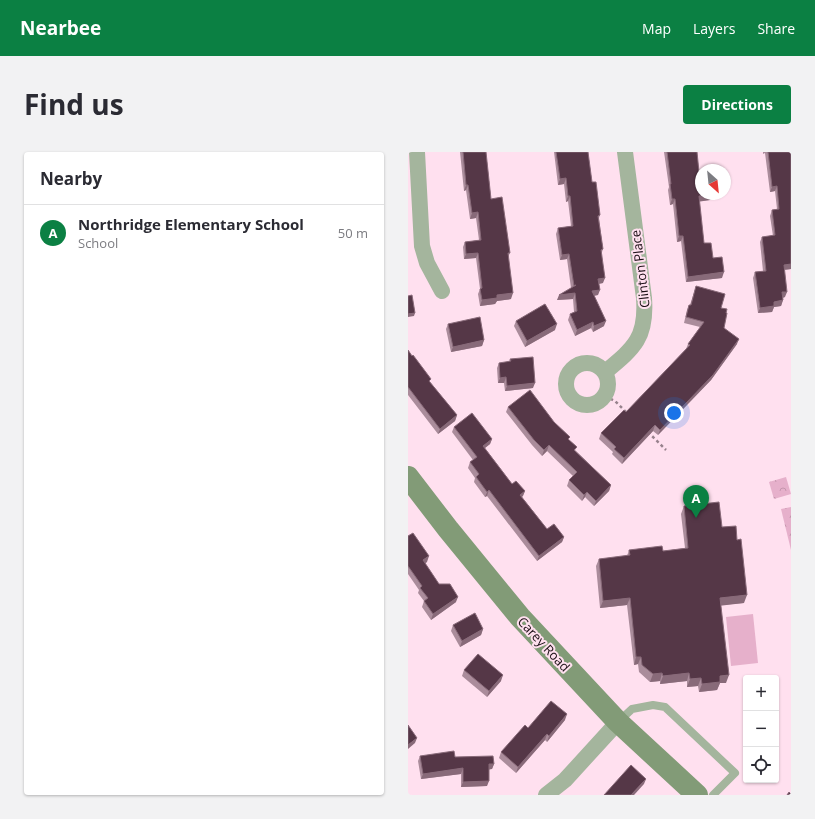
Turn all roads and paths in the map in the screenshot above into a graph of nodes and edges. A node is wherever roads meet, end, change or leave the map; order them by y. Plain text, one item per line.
1 (417, 152) edge
2 (625, 152) edge
3 (442, 291) dead end
4 (605, 372) junction
5 (605, 396) junction
6 (632, 418) edge
7 (644, 428) edge
8 (666, 450) dead end
9 (408, 477) edge
10 (618, 722) junction
11 (546, 795) edge
12 (697, 795) edge
13 (713, 795) edge

1 - 3 street
2 - 4 street, Clinton Place
4 - 5 street
4 - 5 street
5 - 6 path
7 - 8 path
9 - 10 street, Carey Road
10 - 11 street
10 - 12 street, Carey Road
10 - 13 lane

